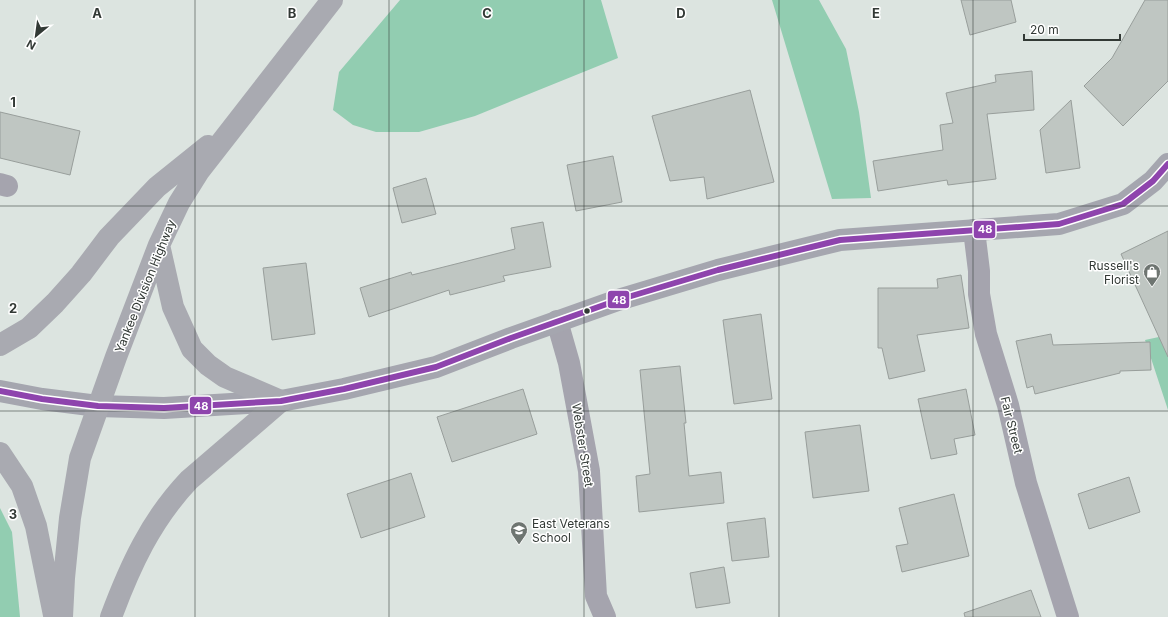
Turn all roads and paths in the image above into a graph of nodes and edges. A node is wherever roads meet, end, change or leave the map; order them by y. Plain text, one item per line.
1 (332, 0) edge
2 (233, 127) junction
3 (1168, 164) edge
4 (974, 230) junction
5 (159, 245) junction
6 (557, 321) junction
7 (0, 346) edge
8 (0, 391) edge
9 (281, 401) junction
10 (98, 406) junction
11 (0, 453) edge
12 (55, 617) edge
13 (62, 617) edge
14 (111, 617) edge
15 (605, 617) edge
16 (1068, 617) edge

1 - 2 highway, Yankee Division Highway
2 - 5 highway, Yankee Division Highway
2 - 7 highway
3 - 4 main road
4 - 6 main road
4 - 16 street, Fair Street
5 - 9 highway
5 - 10 highway, Yankee Division Highway
6 - 9 main road
6 - 15 street, Webster Street
8 - 10 main road
9 - 10 main road
9 - 14 highway
10 - 13 highway, Yankee Division Highway
11 - 12 highway

